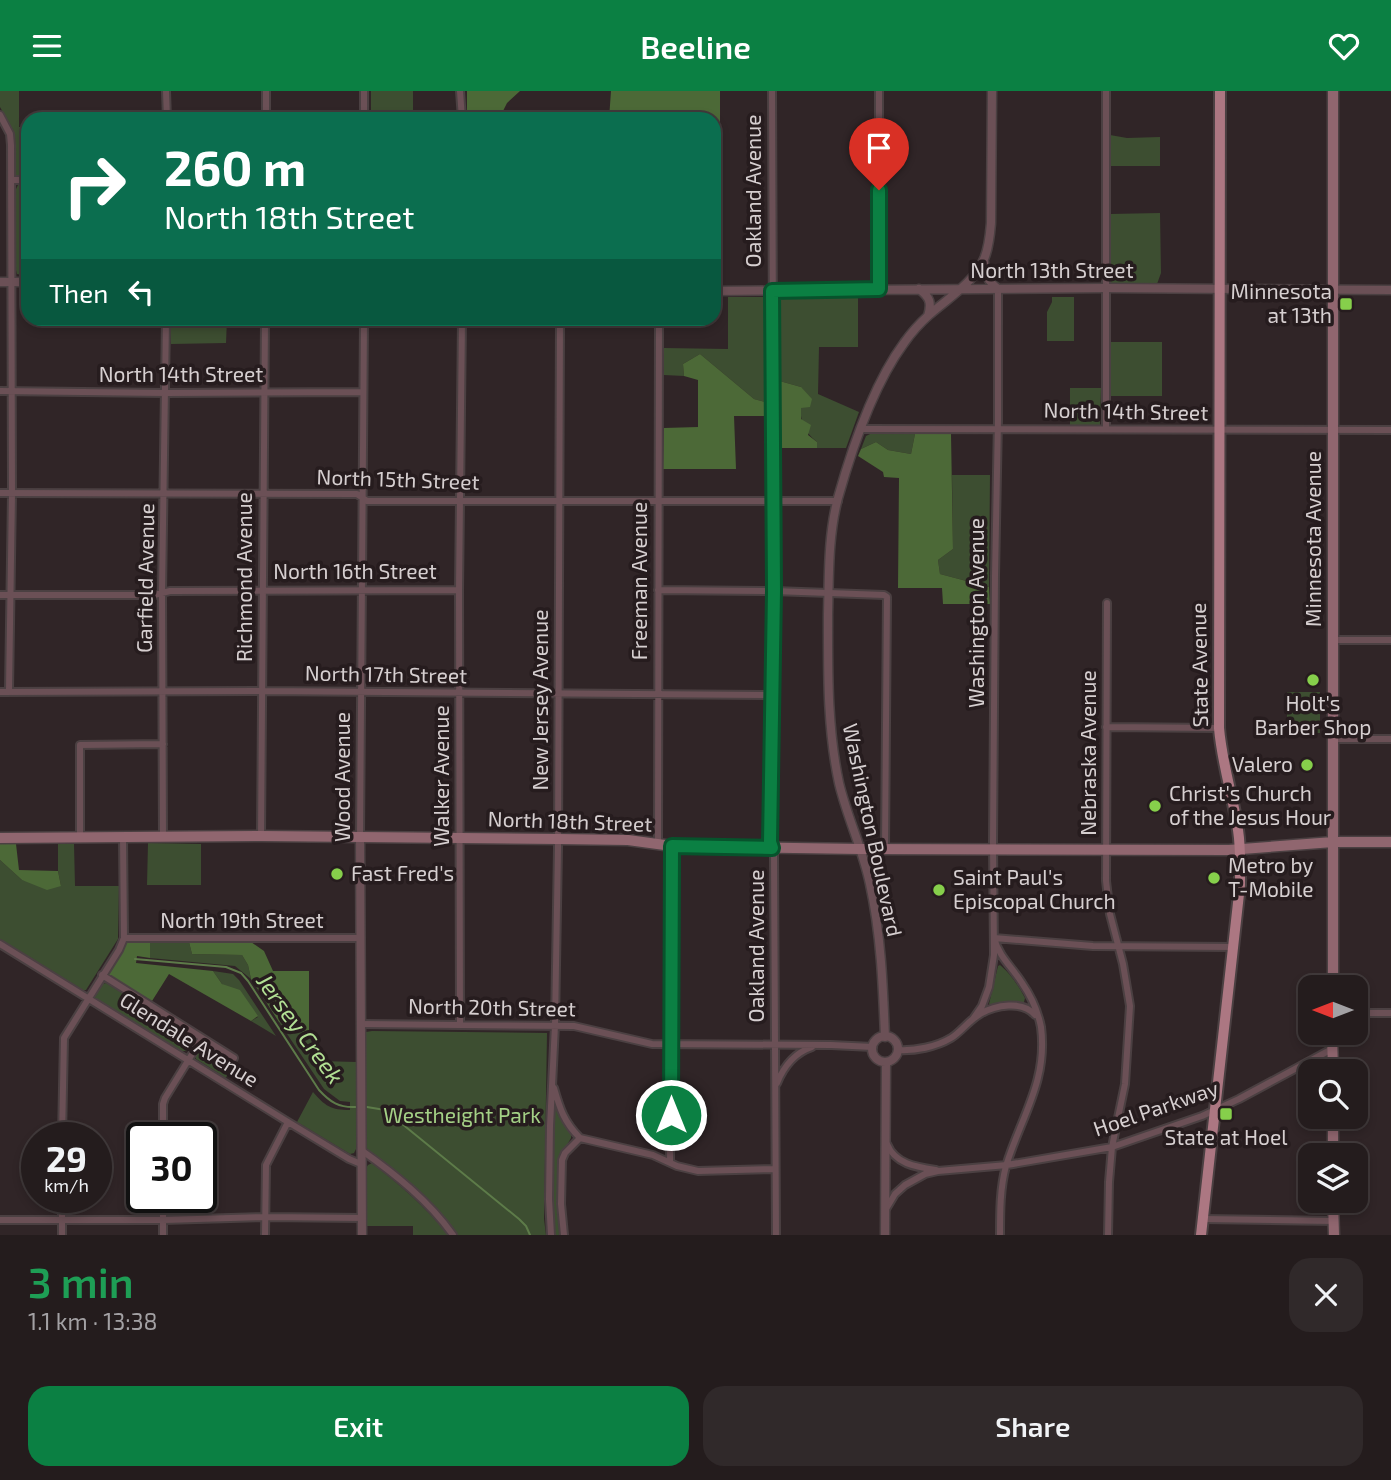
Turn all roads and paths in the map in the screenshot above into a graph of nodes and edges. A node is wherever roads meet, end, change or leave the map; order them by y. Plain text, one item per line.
1 (166, 91) edge
2 (266, 91) edge
3 (364, 91) edge
4 (460, 91) edge
5 (772, 91) edge
6 (880, 91) edge
7 (992, 91) edge
8 (1106, 91) edge
9 (1220, 91) edge
10 (1333, 91) edge
11 (167, 112) edge
12 (266, 112) edge
13 (364, 112) edge
14 (462, 112) edge
15 (0, 115) edge
16 (11, 180) junction
17 (21, 180) edge
18 (984, 262) junction
19 (0, 282) edge
20 (11, 282) junction
21 (21, 282) edge
22 (1105, 288) junction
23 (879, 289) junction
24 (918, 289) junction
25 (962, 289) junction
26 (998, 289) junction
27 (1219, 290) junction
28 (1333, 290) junction
29 (1391, 290) edge
30 (721, 291) edge
31 (772, 291) junction
32 (928, 316) junction
33 (166, 326) edge
34 (265, 326) edge
35 (363, 326) edge
36 (462, 326) edge
37 (560, 326) edge
38 (659, 326) edge
39 (0, 391) edge
40 (11, 391) junction
41 (264, 392) junction
42 (363, 392) junction
43 (166, 393) junction
44 (860, 429) junction
45 (997, 429) junction
46 (1106, 429) junction
47 (1333, 430) junction
48 (1391, 430) edge
49 (1219, 431) junction
50 (0, 493) edge
51 (12, 493) junction
52 (165, 494) junction
53 (264, 494) junction
54 (361, 497) junction
55 (559, 500) junction
56 (773, 500) junction
57 (461, 501) junction
58 (658, 501) junction
59 (838, 501) junction
60 (263, 589) junction
61 (362, 590) junction
62 (459, 590) junction
63 (658, 590) junction
64 (774, 591) junction
65 (162, 593) junction
66 (828, 593) junction
67 (0, 595) edge
68 (11, 595) junction
69 (1107, 603) dead end
70 (1333, 640) junction
71 (1391, 640) edge
72 (9, 691) junction
73 (262, 691) junction
74 (0, 692) edge
75 (163, 692) junction
76 (361, 693) junction
77 (459, 693) junction
78 (559, 694) junction
79 (657, 694) junction
80 (771, 695) junction
81 (1106, 727) junction
82 (1219, 728) junction
83 (1333, 739) junction
84 (1391, 739) edge
85 (163, 744) junction
86 (261, 836) junction
87 (80, 837) junction
88 (123, 837) junction
89 (163, 837) junction
90 (360, 837) junction
91 (0, 838) edge
92 (460, 838) junction
93 (558, 839) junction
94 (1333, 842) junction
95 (1391, 842) edge
96 (658, 843) junction
97 (672, 846) junction
98 (772, 848) junction
99 (860, 849) junction
100 (885, 849) junction
101 (1240, 849) junction
102 (993, 850) junction
103 (1106, 850) junction
104 (124, 938) junction
105 (361, 938) junction
106 (995, 938) junction
107 (0, 944) edge
108 (1118, 946) junction
109 (1234, 947) junction
110 (102, 975) junction
111 (1333, 975) edge
112 (88, 999) junction
113 (1368, 1013) edge
114 (1391, 1013) edge
115 (973, 1019) junction
116 (361, 1024) junction
117 (460, 1024) junction
118 (555, 1025) junction
119 (1041, 1026) junction
120 (885, 1037) junction
121 (202, 1038) junction
122 (774, 1044) junction
123 (671, 1045) junction
124 (831, 1045) junction
125 (1332, 1045) edge
126 (873, 1047) junction
127 (1332, 1049) junction
128 (898, 1050) junction
129 (234, 1058) dead end
130 (1332, 1059) edge
131 (188, 1060) junction
132 (886, 1062) junction
133 (552, 1081) junction
134 (776, 1088) junction
135 (1215, 1110) junction
136 (62, 1122) edge
137 (163, 1122) edge
138 (288, 1122) junction
139 (885, 1135) junction
140 (580, 1138) junction
141 (1112, 1147) junction
142 (361, 1150) junction
143 (670, 1162) junction
144 (361, 1164) junction
145 (1007, 1165) junction
146 (775, 1169) junction
147 (938, 1171) junction
148 (885, 1210) junction
149 (62, 1213) edge
150 (163, 1213) edge
151 (1334, 1213) edge
152 (265, 1217) junction
153 (362, 1218) junction
154 (1203, 1219) junction
155 (0, 1220) edge
156 (62, 1220) junction
157 (163, 1220) junction
158 (1334, 1220) junction
159 (62, 1235) edge
160 (163, 1235) edge
161 (265, 1235) edge
162 (362, 1235) edge
163 (453, 1235) edge
164 (551, 1235) edge
165 (564, 1235) edge
166 (776, 1235) edge
167 (887, 1235) edge
168 (1000, 1235) edge
169 (1108, 1235) edge
170 (1201, 1235) edge
171 (1334, 1235) edge

1 - 11 street
2 - 12 street
3 - 13 street
4 - 14 street
5 - 31 street, Oakland Avenue
6 - 23 street
7 - 18 street, Washington Boulevard
8 - 22 street
9 - 27 main road, State Avenue
10 - 28 main road, Minnesota Avenue
15 - 16 street
16 - 17 street
16 - 20 street
18 - 25 street, Washington Boulevard
18 - 26 street
19 - 20 street
20 - 21 street
20 - 40 street
22 - 26 street, North 13th Street
22 - 27 street, North 13th Street
22 - 46 street
23 - 24 street, North 13th Street
23 - 31 street, North 13th Street
24 - 25 street, North 13th Street
24 - 32 street
25 - 26 street, North 13th Street
25 - 32 street, Washington Boulevard
26 - 45 street, Washington Avenue
27 - 28 street, North 13th Street
27 - 49 main road, State Avenue
28 - 29 street, North 13th Street
28 - 47 main road, Minnesota Avenue
30 - 31 street, North 13th Street
31 - 56 street, Oakland Avenue
32 - 44 street, Washington Boulevard
33 - 43 street, Garfield Avenue
34 - 41 street, Richmond Avenue
35 - 42 street, Wood Avenue
36 - 57 street, Walker Avenue
37 - 55 street, New Jersey Avenue
38 - 58 street, Freeman Avenue
39 - 40 street, North 14th Street
40 - 43 street, North 14th Street
40 - 51 street
41 - 42 street, North 14th Street
41 - 43 street, North 14th Street
41 - 53 street, Richmond Avenue
42 - 54 street, Wood Avenue
43 - 52 street, Garfield Avenue
44 - 45 street, North 14th Street
44 - 59 street, Washington Boulevard
45 - 46 street, North 14th Street
45 - 102 street, Washington Avenue
46 - 49 street, North 14th Street
47 - 48 street, North 14th Street
47 - 49 street, North 14th Street
47 - 70 main road, Minnesota Avenue
49 - 82 main road, State Avenue
50 - 51 street, North 15th Street
51 - 52 street, North 15th Street
51 - 68 street
52 - 53 street, North 15th Street
52 - 65 street, Garfield Avenue
53 - 54 street, North 15th Street
53 - 60 street, Richmond Avenue
54 - 57 street, North 15th Street
54 - 61 street, Wood Avenue
55 - 57 street, North 15th Street
55 - 58 street, North 15th Street
55 - 78 street, New Jersey Avenue
56 - 58 street, North 15th Street
56 - 59 street, North 15th Street
56 - 64 street, Oakland Avenue
57 - 62 street, Walker Avenue
58 - 63 street, Freeman Avenue
59 - 66 street, Washington Boulevard
60 - 61 street, North 16th Street
60 - 65 street, North 16th Street
60 - 73 street, Richmond Avenue
61 - 62 street, North 16th Street
61 - 76 street, Wood Avenue
62 - 77 street, Walker Avenue
63 - 64 street
63 - 79 street, Freeman Avenue
64 - 66 street
64 - 80 street, Oakland Avenue
65 - 68 street, North 16th Street
65 - 75 street, Garfield Avenue
66 - 99 street, Washington Boulevard
66 - 100 street
67 - 68 street, North 16th Street
68 - 72 street
69 - 81 street, Nebraska Avenue
70 - 71 street
70 - 83 main road, Minnesota Avenue
72 - 74 street, North 17th Street
72 - 75 street, North 17th Street
73 - 75 street, North 17th Street
73 - 76 street, North 17th Street
73 - 86 street, Richmond Avenue
75 - 85 street, Garfield Avenue
76 - 77 street, North 17th Street
76 - 90 street, Wood Avenue
77 - 78 street, North 17th Street
77 - 92 street, Walker Avenue
78 - 79 street, North 17th Street
78 - 93 street, New Jersey Avenue
79 - 80 street, North 17th Street
79 - 96 street, Freeman Avenue
80 - 98 street, Oakland Avenue
81 - 82 street
81 - 103 street, Nebraska Avenue
82 - 101 main road, State Avenue
83 - 84 street
83 - 94 main road, Minnesota Avenue
85 - 87 street
85 - 89 street, Garfield Avenue
86 - 89 main road, North 18th Street
86 - 90 main road, North 18th Street
87 - 88 main road, North 18th Street
87 - 91 main road, North 18th Street
88 - 89 main road, North 18th Street
88 - 104 street
90 - 92 main road, North 18th Street
90 - 105 street, Wood Avenue
92 - 93 main road, North 18th Street
92 - 117 street, Walker Avenue
93 - 96 main road, North 18th Street
93 - 118 street, New Jersey Avenue
94 - 95 main road, North 18th Street
94 - 101 main road, North 18th Street
94 - 111 main road, Minnesota Avenue
96 - 97 main road, North 18th Street
97 - 98 main road, North 18th Street
97 - 123 street
98 - 99 main road, North 18th Street
98 - 122 street, Oakland Avenue
99 - 100 main road, North 18th Street
99 - 120 street, Washington Boulevard
100 - 102 main road, North 18th Street
101 - 103 main road, North 18th Street
101 - 109 main road, State Avenue
102 - 103 main road, North 18th Street
102 - 106 street, Washington Avenue
103 - 108 street, Nebraska Avenue
104 - 105 street, North 19th Street
104 - 110 street
105 - 116 street, Wood Avenue
106 - 108 street
106 - 115 street, Washington Avenue
106 - 119 street, Washington Avenue
107 - 112 street, Glendale Avenue
108 - 109 street
108 - 141 street, Nebraska Avenue
109 - 135 main road, State Avenue
110 - 112 street
110 - 121 street, Glendale Avenue
112 - 131 street, Glendale Avenue
112 - 136 street
113 - 114 street
115 - 119 street
115 - 128 street
116 - 117 street, North 20th Street
116 - 142 street, Wood Avenue
117 - 118 street, North 20th Street
118 - 123 street, North 20th Street
118 - 133 street, New Jersey Avenue
119 - 145 street, Washington Avenue
120 - 126 street
120 - 128 street
121 - 129 street, Glendale Avenue
121 - 131 street
122 - 123 street, North 20th Street
122 - 124 street, North 20th Street
122 - 134 street, Oakland Avenue
123 - 143 street
124 - 126 street, North 20th Street
124 - 134 street, Oakland Avenue
125 - 127 main road
126 - 132 street
127 - 130 main road
127 - 135 street, Hoel Parkway
128 - 132 street
131 - 137 street
131 - 138 street, Glendale Avenue
132 - 139 street
133 - 140 street, New Jersey Avenue
133 - 164 street, New Jersey Avenue
134 - 146 street, Oakland Avenue
135 - 141 street, Hoel Parkway
135 - 154 main road, State Avenue
138 - 144 street, Glendale Avenue
138 - 152 street
139 - 147 street, Hoel Parkway
139 - 148 street
140 - 143 street
140 - 165 street
141 - 145 street, Hoel Parkway
141 - 169 street, Nebraska Avenue
142 - 144 street, Wood Avenue
142 - 163 street
143 - 146 street
144 - 153 street, Wood Avenue
145 - 147 street, Hoel Parkway
145 - 168 street, Washington Avenue
146 - 166 street, Oakland Avenue
147 - 148 street, Hoel Parkway
148 - 167 street
149 - 156 street
150 - 157 street
151 - 158 main road
152 - 153 street
152 - 157 street
152 - 161 street
153 - 162 street, Wood Avenue
154 - 158 street
154 - 170 main road, State Avenue
155 - 156 street
156 - 157 street
156 - 159 street
157 - 160 street
158 - 171 main road

